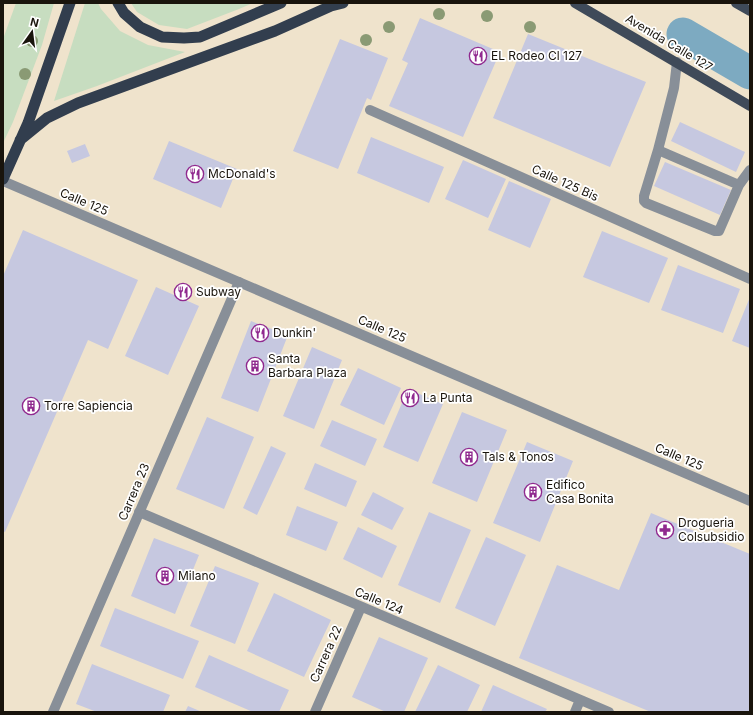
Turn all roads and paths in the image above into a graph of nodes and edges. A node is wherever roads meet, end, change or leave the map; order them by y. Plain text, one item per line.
1 (70, 3) edge
2 (118, 3) edge
3 (281, 3) edge
4 (343, 3) edge
5 (575, 3) edge
6 (736, 3) edge
7 (750, 11) edge
8 (677, 62) junction
9 (750, 106) edge
10 (370, 110) dead end
11 (20, 140) junction
12 (658, 150) junction
13 (750, 170) edge
14 (3, 180) edge
15 (739, 185) junction
16 (750, 279) edge
17 (239, 282) junction
18 (750, 501) edge
19 (139, 512) junction
20 (361, 607) junction
21 (580, 700) junction
22 (53, 712) edge
23 (315, 712) edge
24 (575, 712) edge
25 (609, 712) edge

1 - 11 highway
2 - 3 highway
4 - 11 highway
5 - 8 main road, Avenida Calle 127
6 - 7 main road
8 - 9 main road, Avenida Calle 127
8 - 12 street
10 - 16 street, Calle 125 Bis
11 - 14 highway
12 - 15 street
12 - 15 street
13 - 15 street
14 - 17 street, Calle 125
17 - 18 street, Calle 125
17 - 19 street, Carrera 23
19 - 20 street, Calle 124
19 - 22 street, Carrera 23
20 - 21 street, Calle 124
20 - 23 street, Carrera 22
21 - 24 street
21 - 25 street, Calle 124

